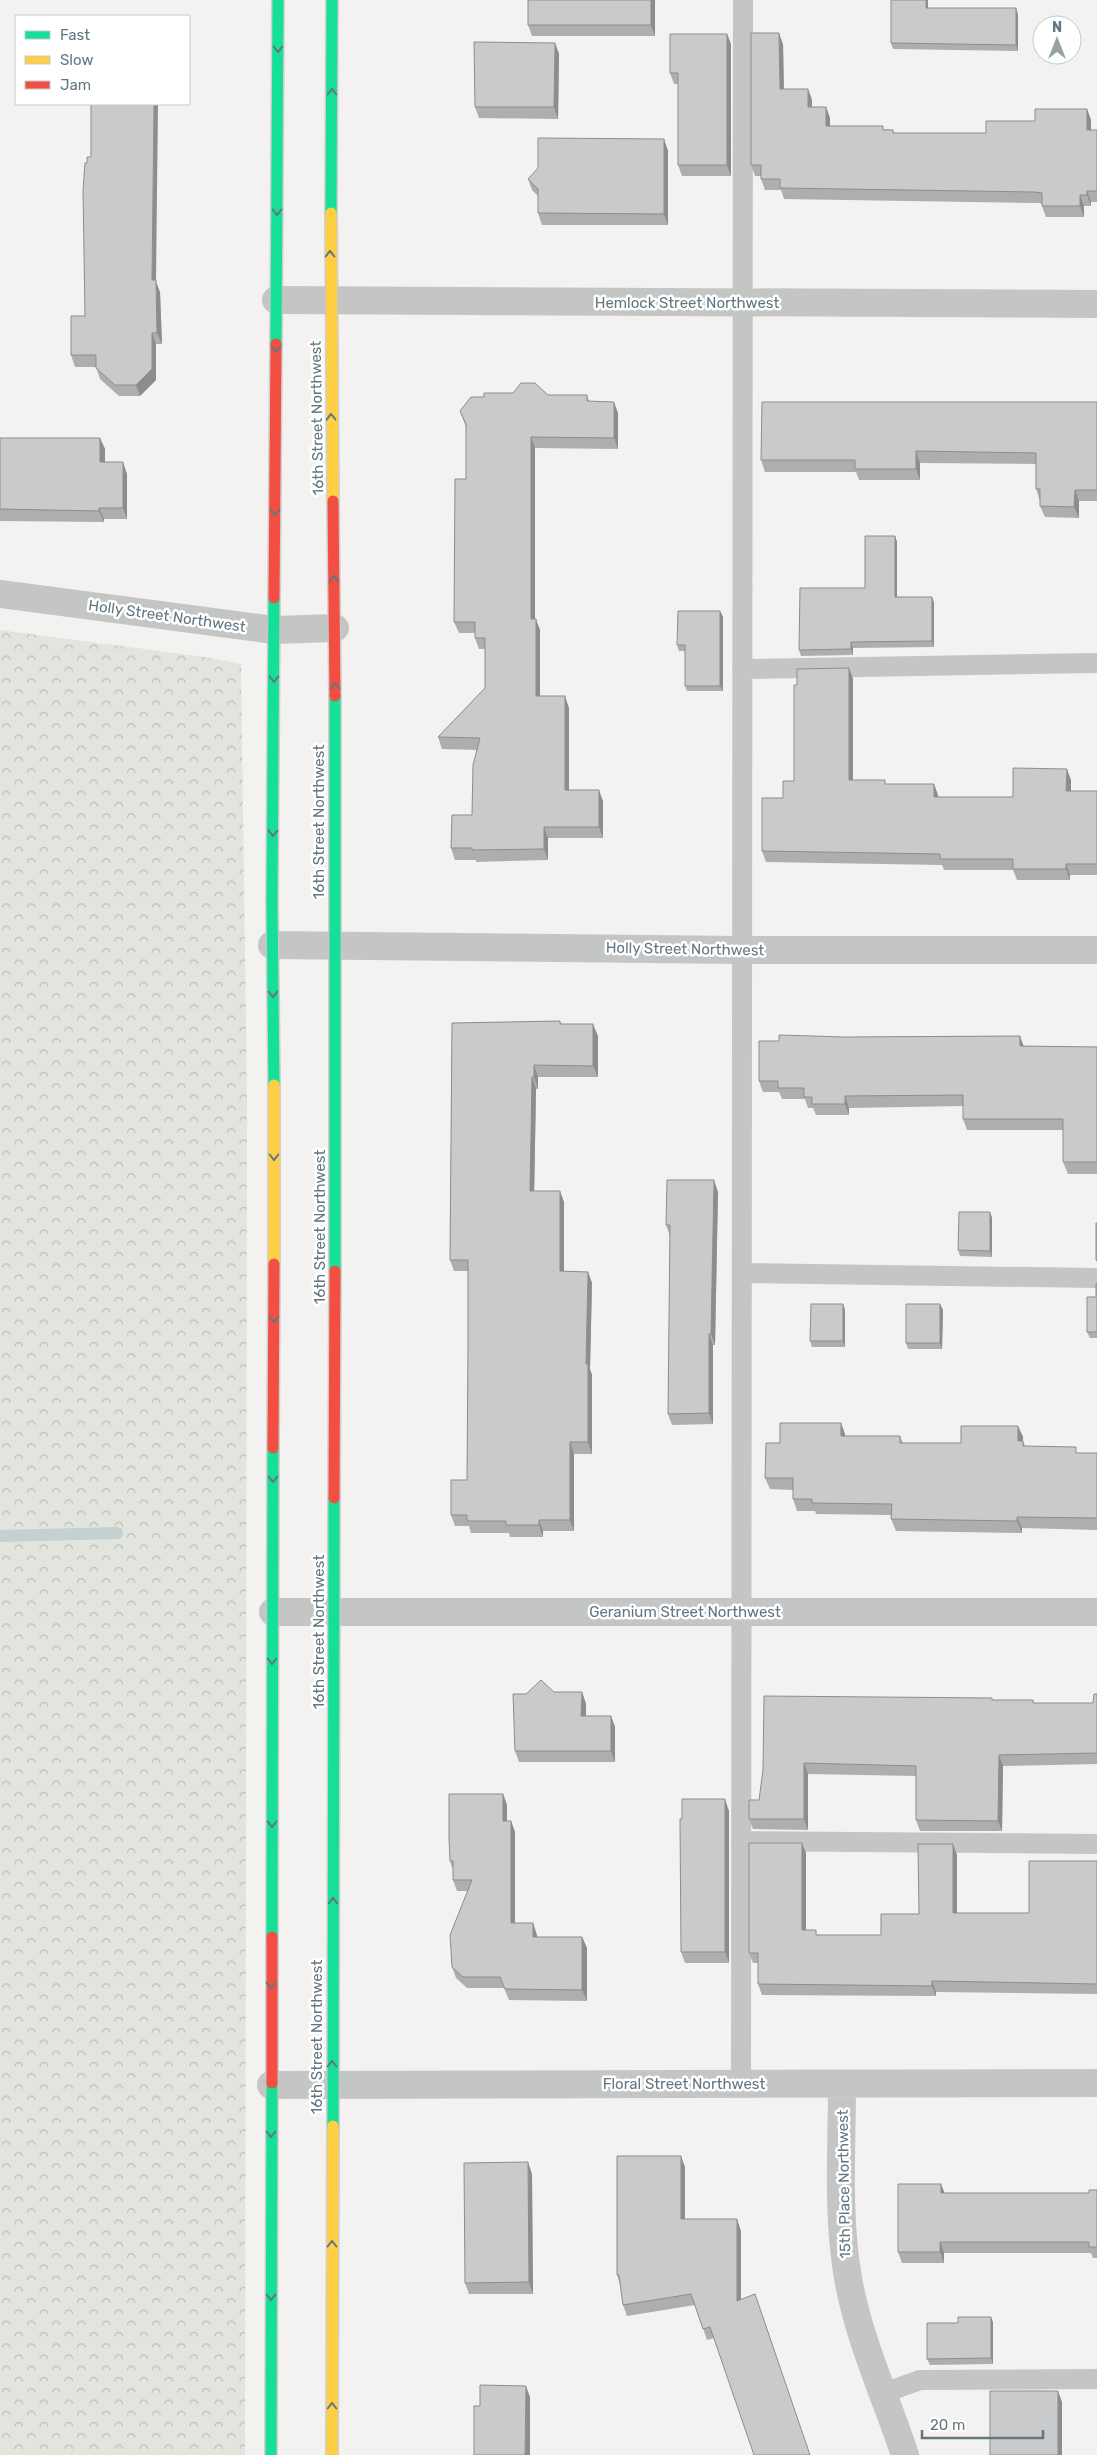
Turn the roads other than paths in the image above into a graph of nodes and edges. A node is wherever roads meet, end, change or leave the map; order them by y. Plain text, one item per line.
1 (278, 0) edge
2 (332, 0) edge
3 (743, 0) edge
4 (276, 300) junction
5 (330, 300) junction
6 (741, 304) junction
7 (1097, 304) edge
8 (0, 594) edge
9 (335, 628) junction
10 (274, 630) junction
11 (1097, 663) edge
12 (742, 669) junction
13 (272, 945) junction
14 (333, 945) junction
15 (743, 950) junction
16 (1097, 950) edge
17 (742, 1274) junction
18 (1097, 1278) edge
19 (273, 1612) junction
20 (334, 1612) junction
21 (741, 1612) junction
22 (1097, 1612) edge
23 (741, 1842) junction
24 (1097, 1844) edge
25 (1097, 2083) edge
26 (741, 2084) junction
27 (842, 2084) junction
28 (271, 2085) junction
29 (332, 2085) junction
30 (1097, 2379) edge
31 (884, 2393) junction
32 (271, 2455) edge
33 (332, 2455) edge
34 (905, 2455) edge

1 -> 4 main road
5 -> 2 main road, 16th Street Northwest
3 - 6 lane
4 - 5 street, Hemlock Street Northwest
4 -> 10 main road
5 - 6 street, Hemlock Street Northwest
9 -> 5 main road, 16th Street Northwest
6 - 7 street, Hemlock Street Northwest
6 - 12 lane
8 - 10 street, Holly Street Northwest
9 - 10 street, Holly Street Northwest
14 -> 9 main road, 16th Street Northwest
10 -> 13 main road
11 - 12 lane
12 - 15 lane
13 - 14 street, Holly Street Northwest
13 -> 19 main road
14 - 15 street, Holly Street Northwest
14 - 20 main road, 16th Street Northwest
15 - 16 street, Holly Street Northwest
15 - 17 lane
17 - 18 lane
17 - 21 lane
19 - 20 street, Geranium Street Northwest
19 -> 28 main road
20 - 21 street, Geranium Street Northwest
29 -> 20 main road, 16th Street Northwest
21 - 22 street, Geranium Street Northwest
21 - 23 lane
23 - 24 lane
23 - 26 lane
25 - 27 street, Floral Street Northwest
26 - 27 street, Floral Street Northwest
26 - 29 street, Floral Street Northwest
27 - 31 street, 15th Place Northwest
28 - 29 street, Floral Street Northwest
28 -> 32 main road
33 -> 29 main road, 16th Street Northwest
30 - 31 lane
31 - 34 street, 15th Place Northwest

